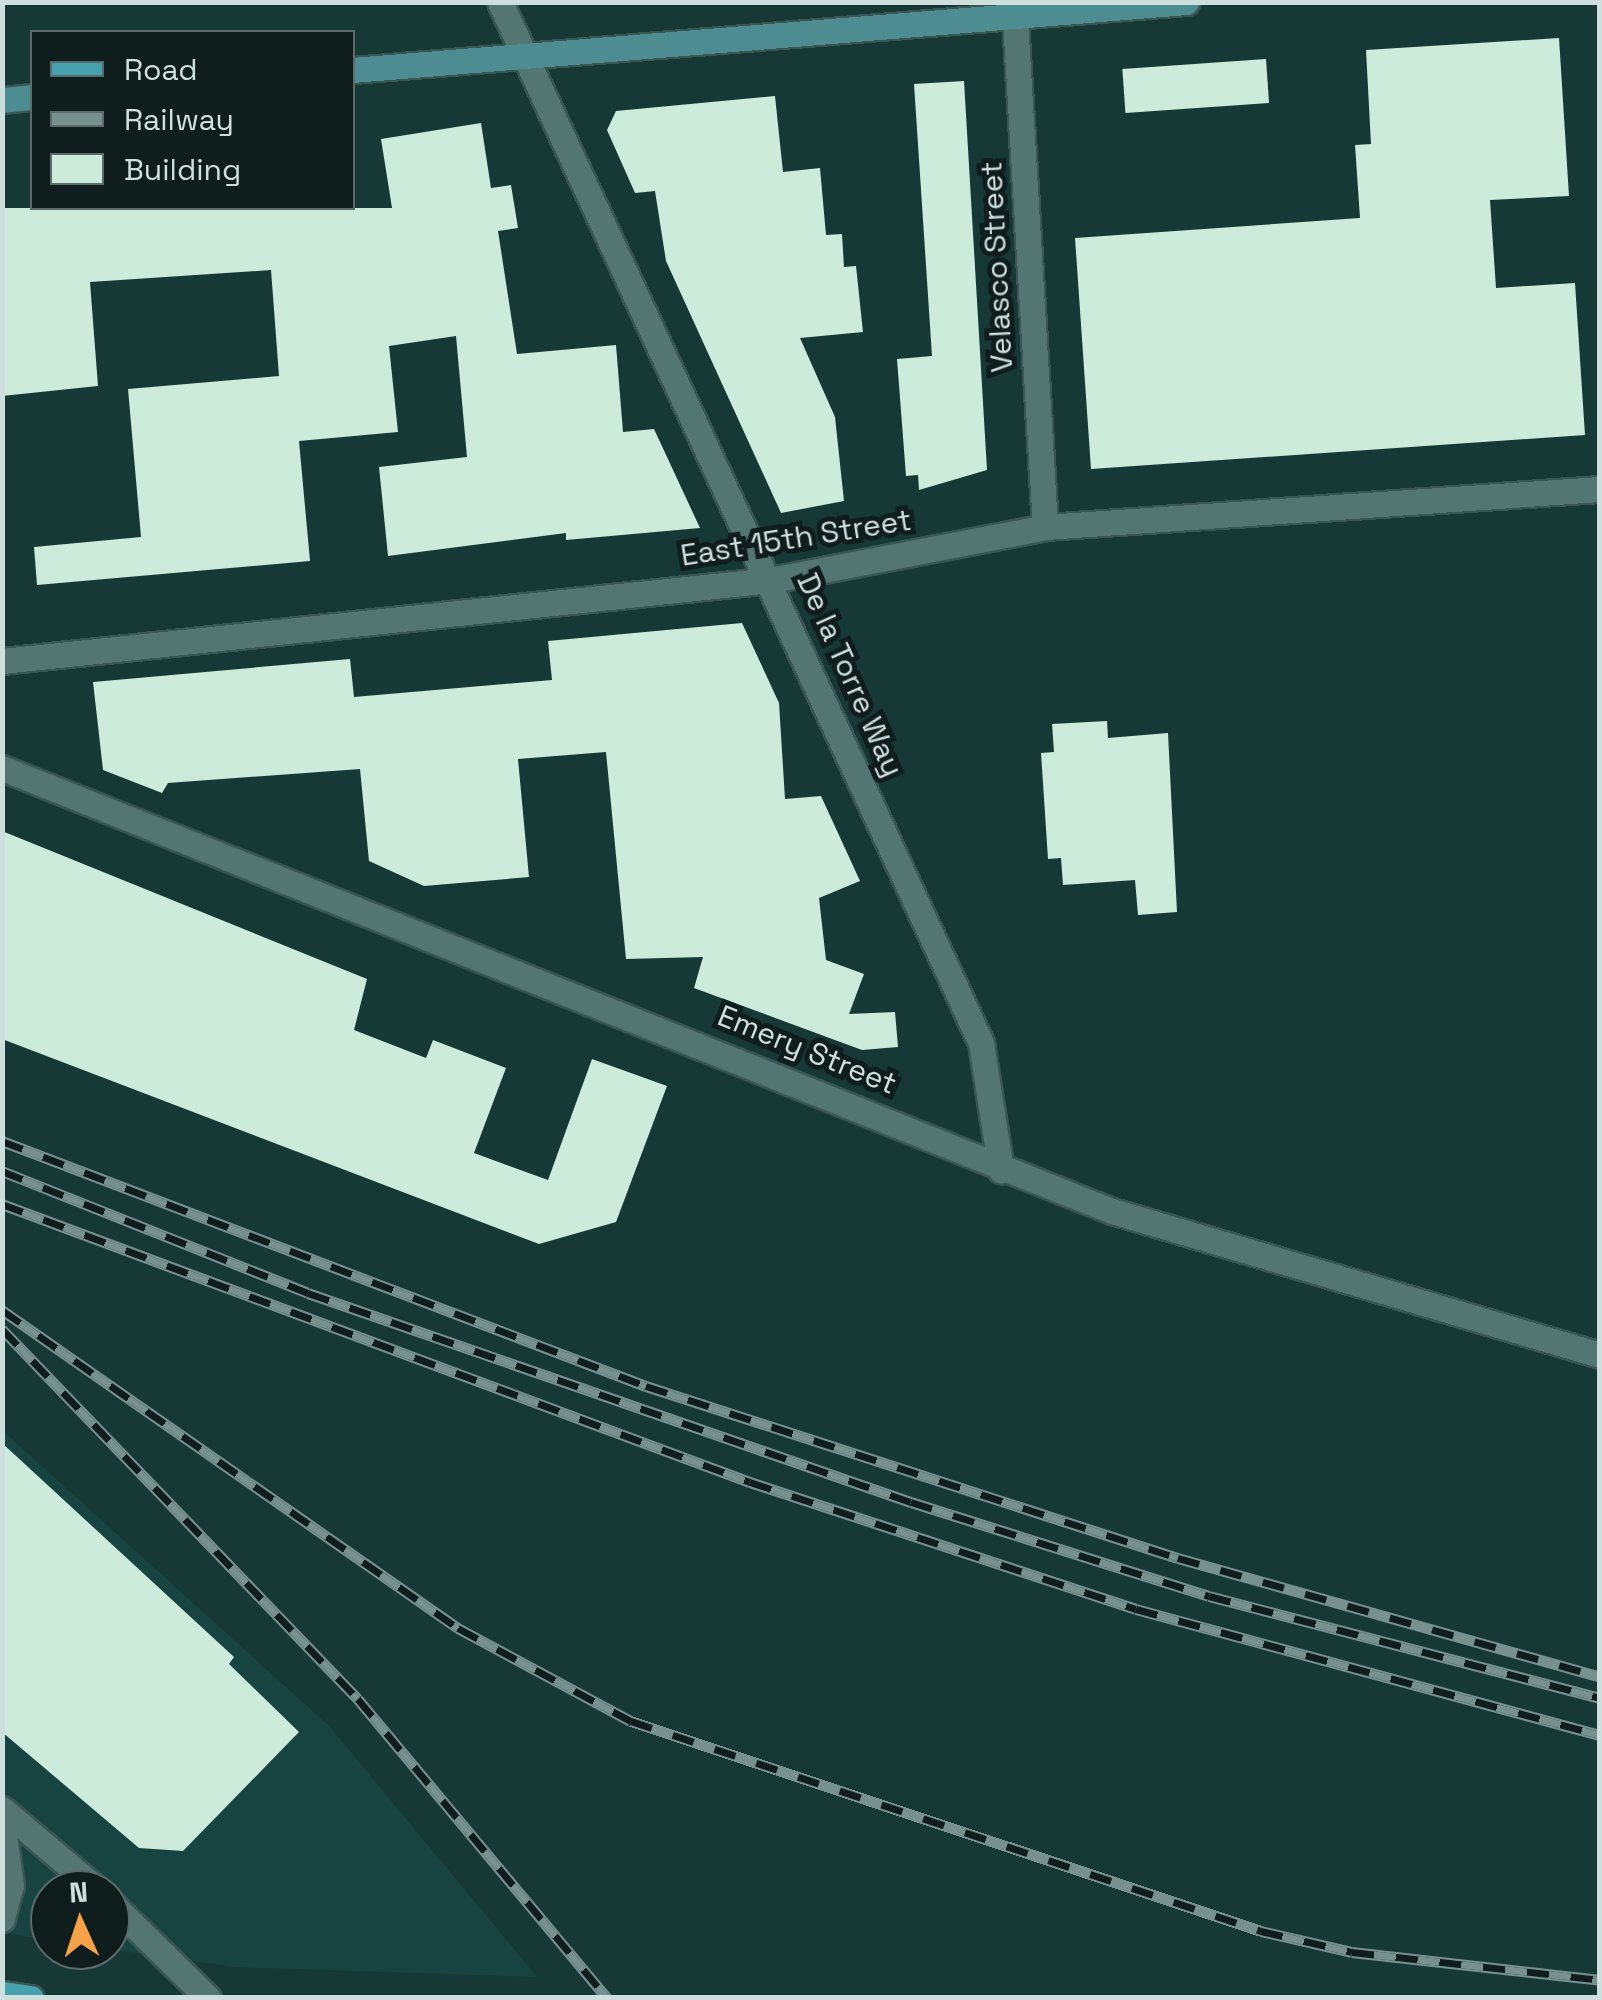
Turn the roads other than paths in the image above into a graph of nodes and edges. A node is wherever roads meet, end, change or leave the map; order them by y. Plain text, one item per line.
1 (500, 2) edge
2 (1186, 2) edge
3 (1014, 7) edge
4 (522, 55) junction
5 (355, 70) edge
6 (30, 97) edge
7 (2, 100) edge
8 (1600, 488) edge
9 (1045, 527) junction
10 (771, 580) junction
11 (2, 661) edge
12 (2, 768) edge
13 (1001, 1170) junction
14 (1600, 1355) edge
15 (2, 1809) edge
16 (2, 1820) edge
17 (74, 1870) edge
18 (2, 1919) edge
19 (130, 1922) edge
20 (2, 1994) edge
21 (31, 1998) edge
22 (208, 1998) edge

1 - 4 street, De la Torre Way
2 - 3 street
3 - 4 street
3 - 9 street, Velasco Street
4 - 5 street
4 - 10 street, De la Torre Way
6 - 7 street
8 - 9 street, East 15th Street
9 - 10 street, East 15th Street
10 - 11 street, East 15th Street
10 - 13 street, De la Torre Way
12 - 13 street, Emery Street
13 - 14 street, Emery Street
15 - 17 street
16 - 18 street
19 - 22 street
20 - 21 main road

